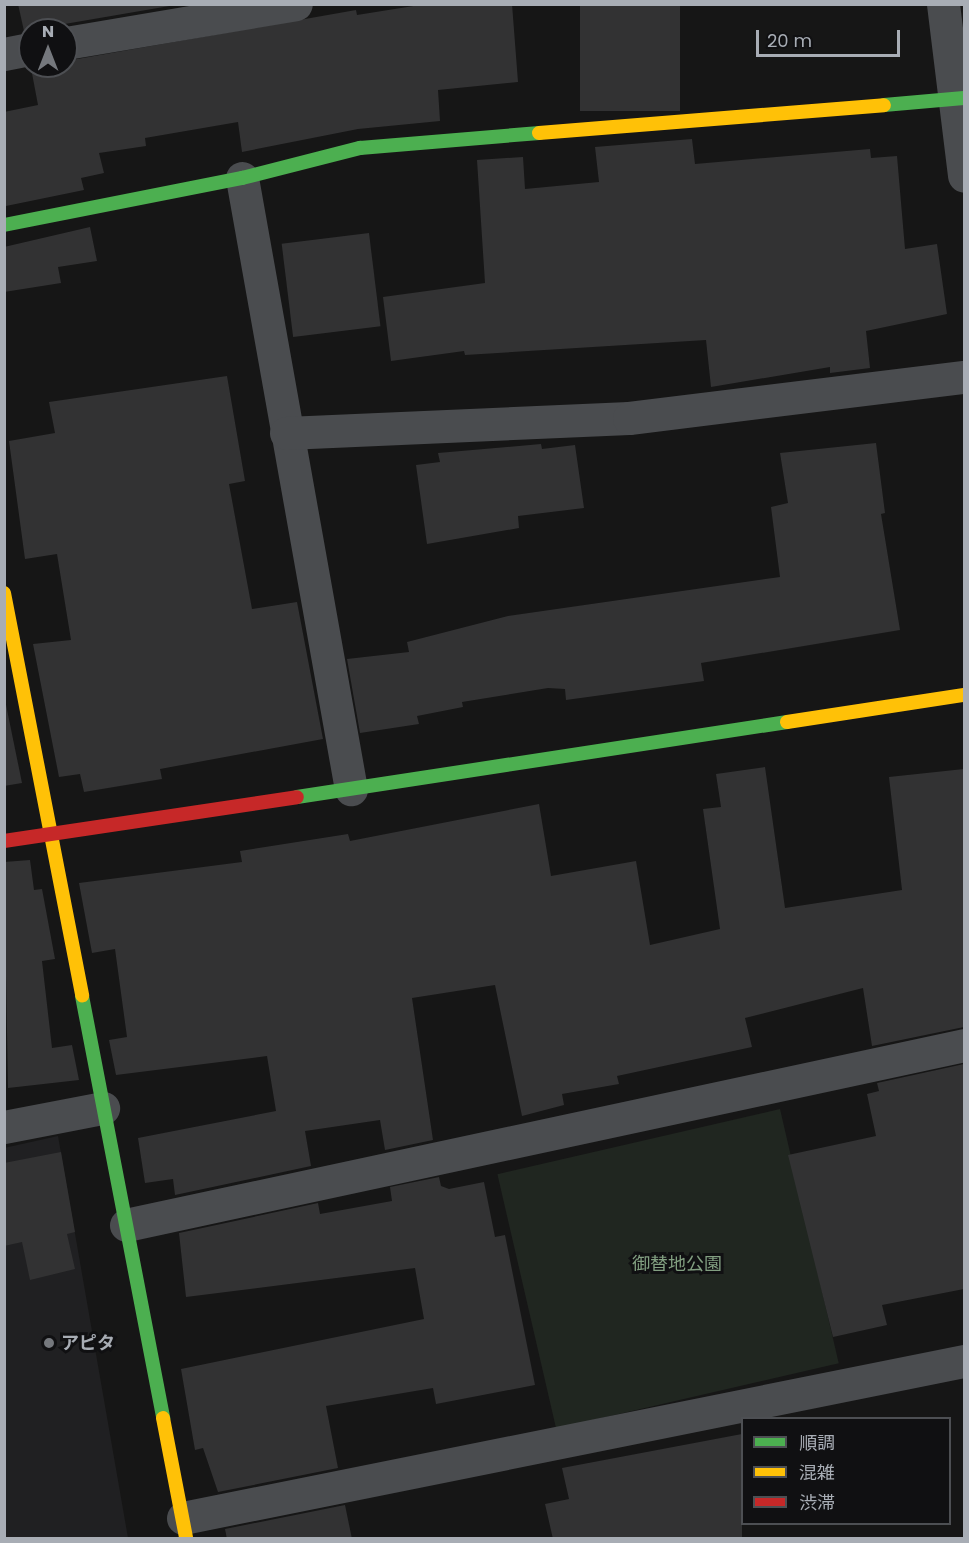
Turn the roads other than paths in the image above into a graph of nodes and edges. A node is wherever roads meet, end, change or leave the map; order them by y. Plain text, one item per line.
1 (296, 4) edge
2 (943, 4) edge
3 (78, 41) edge
4 (960, 98) edge
5 (964, 176) edge
6 (242, 178) junction
7 (4, 225) edge
8 (964, 377) edge
9 (286, 433) junction
10 (4, 593) edge
11 (964, 695) edge
12 (351, 789) junction
13 (52, 833) junction
14 (4, 841) edge
15 (964, 1045) edge
16 (103, 1108) junction
17 (4, 1127) edge
18 (126, 1225) junction
19 (964, 1361) edge
20 (184, 1528) edge

1 - 3 street
2 - 4 street
4 - 5 street
4 - 6 street
6 - 7 street
6 - 9 street
8 - 9 street
9 - 12 street
10 - 13 street
11 - 12 street
12 - 13 street
13 - 14 street
13 - 16 street
15 - 18 street
16 - 17 street
16 - 18 street
18 - 20 street
19 - 20 street

